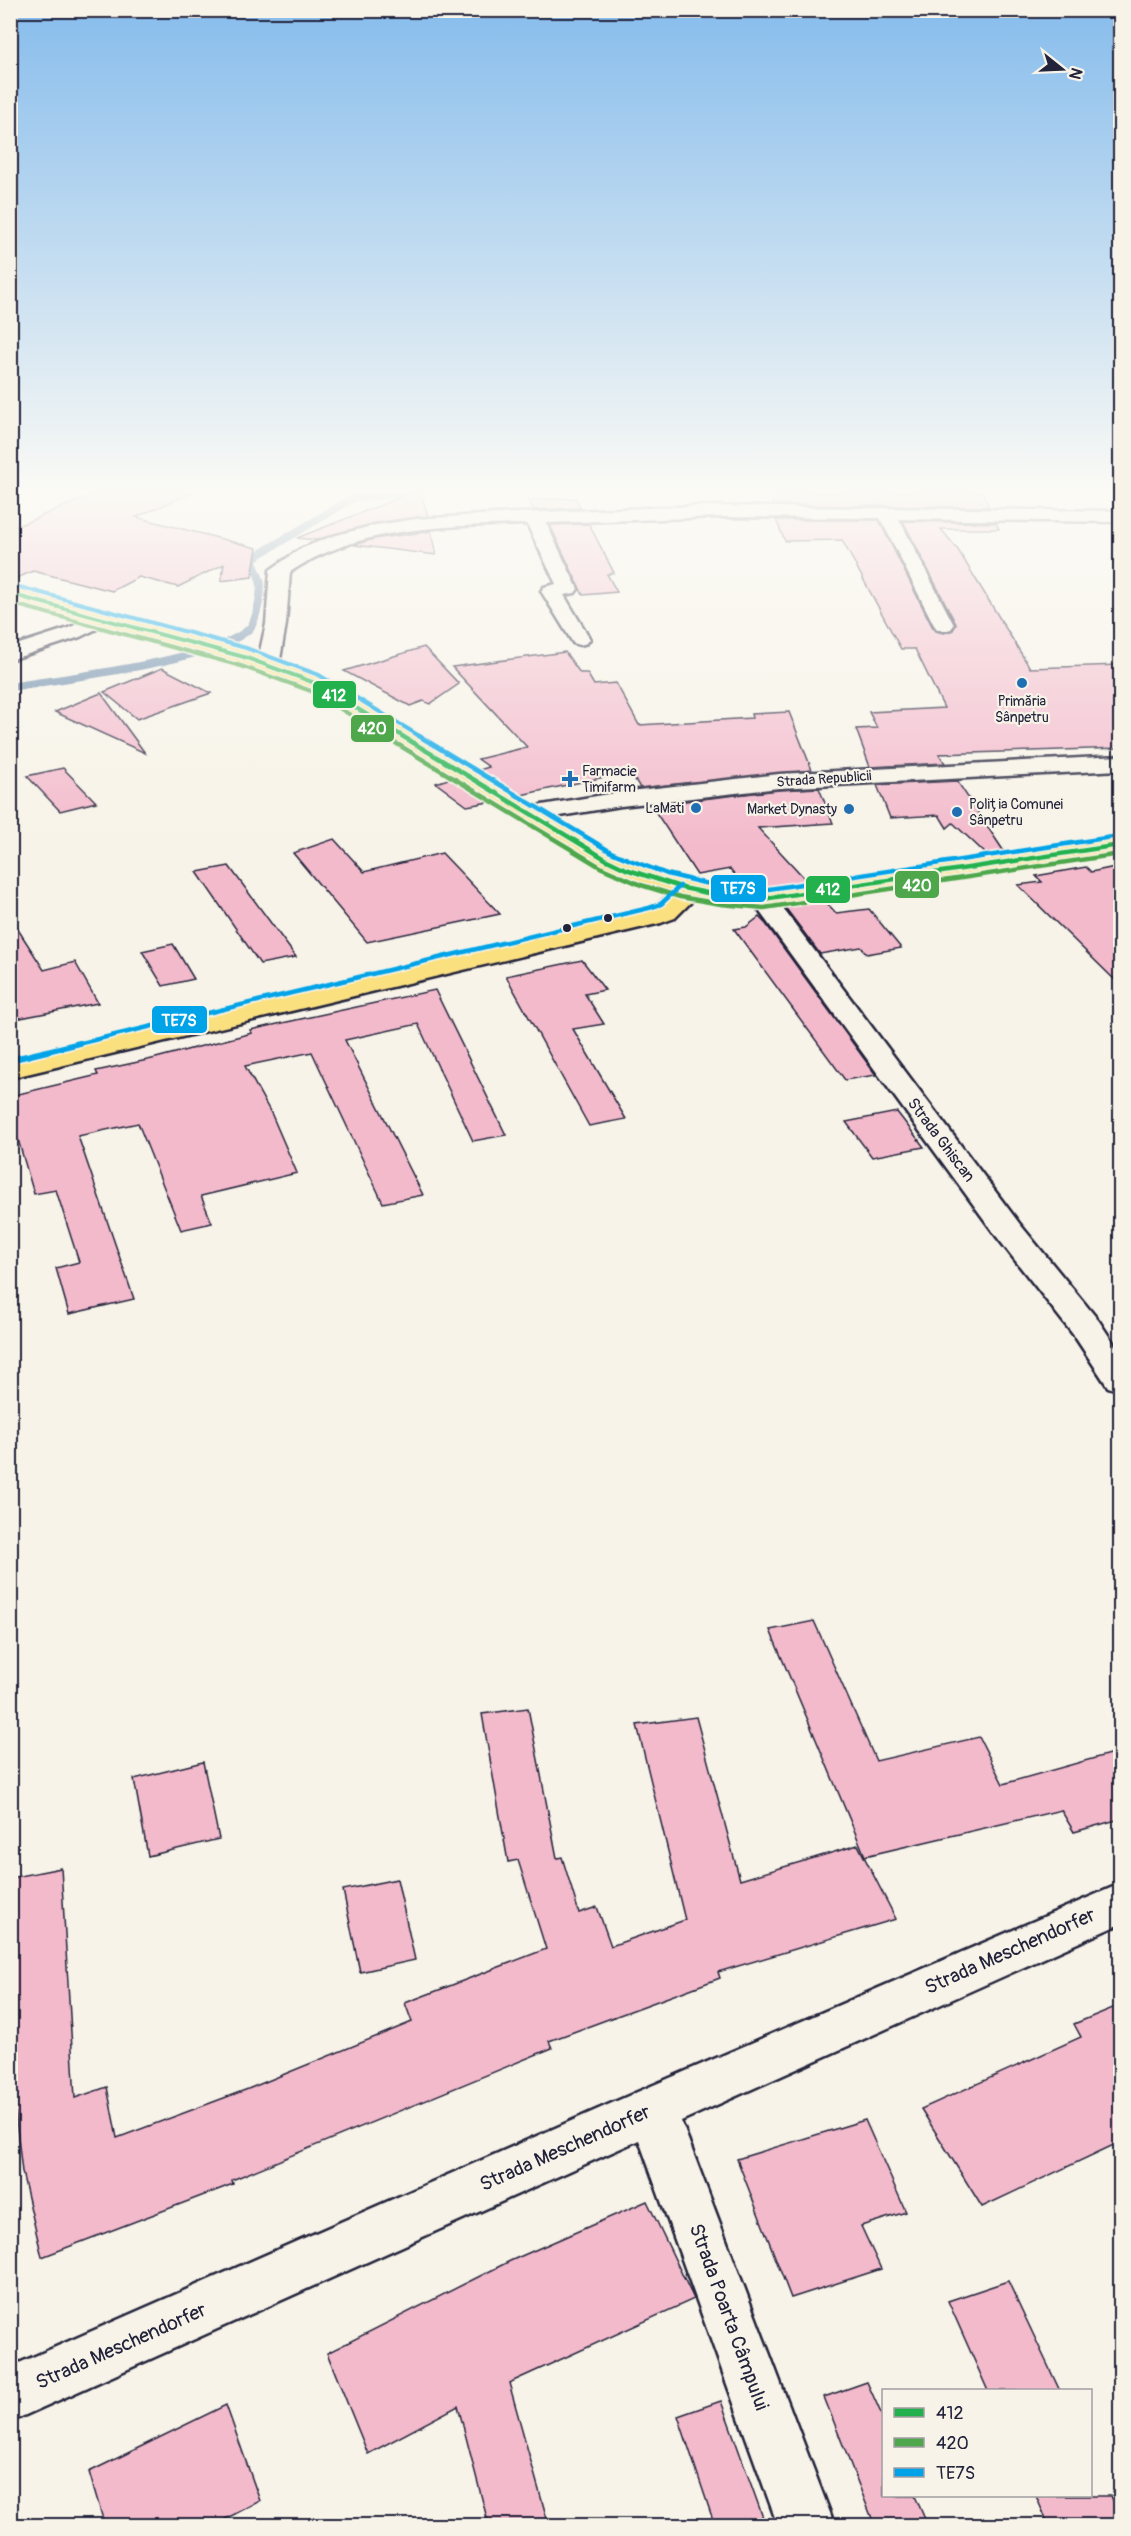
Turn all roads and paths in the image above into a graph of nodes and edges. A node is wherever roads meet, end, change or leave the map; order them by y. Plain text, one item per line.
1 (70, 610) edge
2 (277, 610) edge
3 (563, 610) edge
4 (936, 610) edge
5 (102, 619) junction
6 (944, 625) dead end
7 (580, 639) dead end
8 (10, 654) edge
9 (268, 665) junction
10 (1120, 763) edge
11 (530, 814) junction
12 (1120, 845) edge
13 (686, 892) junction
14 (763, 900) junction
15 (10, 1069) edge
16 (1120, 1379) edge
17 (1120, 1903) edge
18 (652, 2109) junction
19 (10, 2395) edge
20 (807, 2526) edge

1 - 5 main road
2 - 9 street
3 - 7 street
4 - 6 street
5 - 8 street
5 - 9 main road
9 - 11 main road
10 - 11 street, Strada Republicii
11 - 13 main road
12 - 14 main road
13 - 14 main road
13 - 15 main road
14 - 16 street, Strada Ghiscan
17 - 18 street, Strada Meschendorfer
18 - 19 street, Strada Meschendorfer
18 - 20 street, Strada Poarta Câmpului

